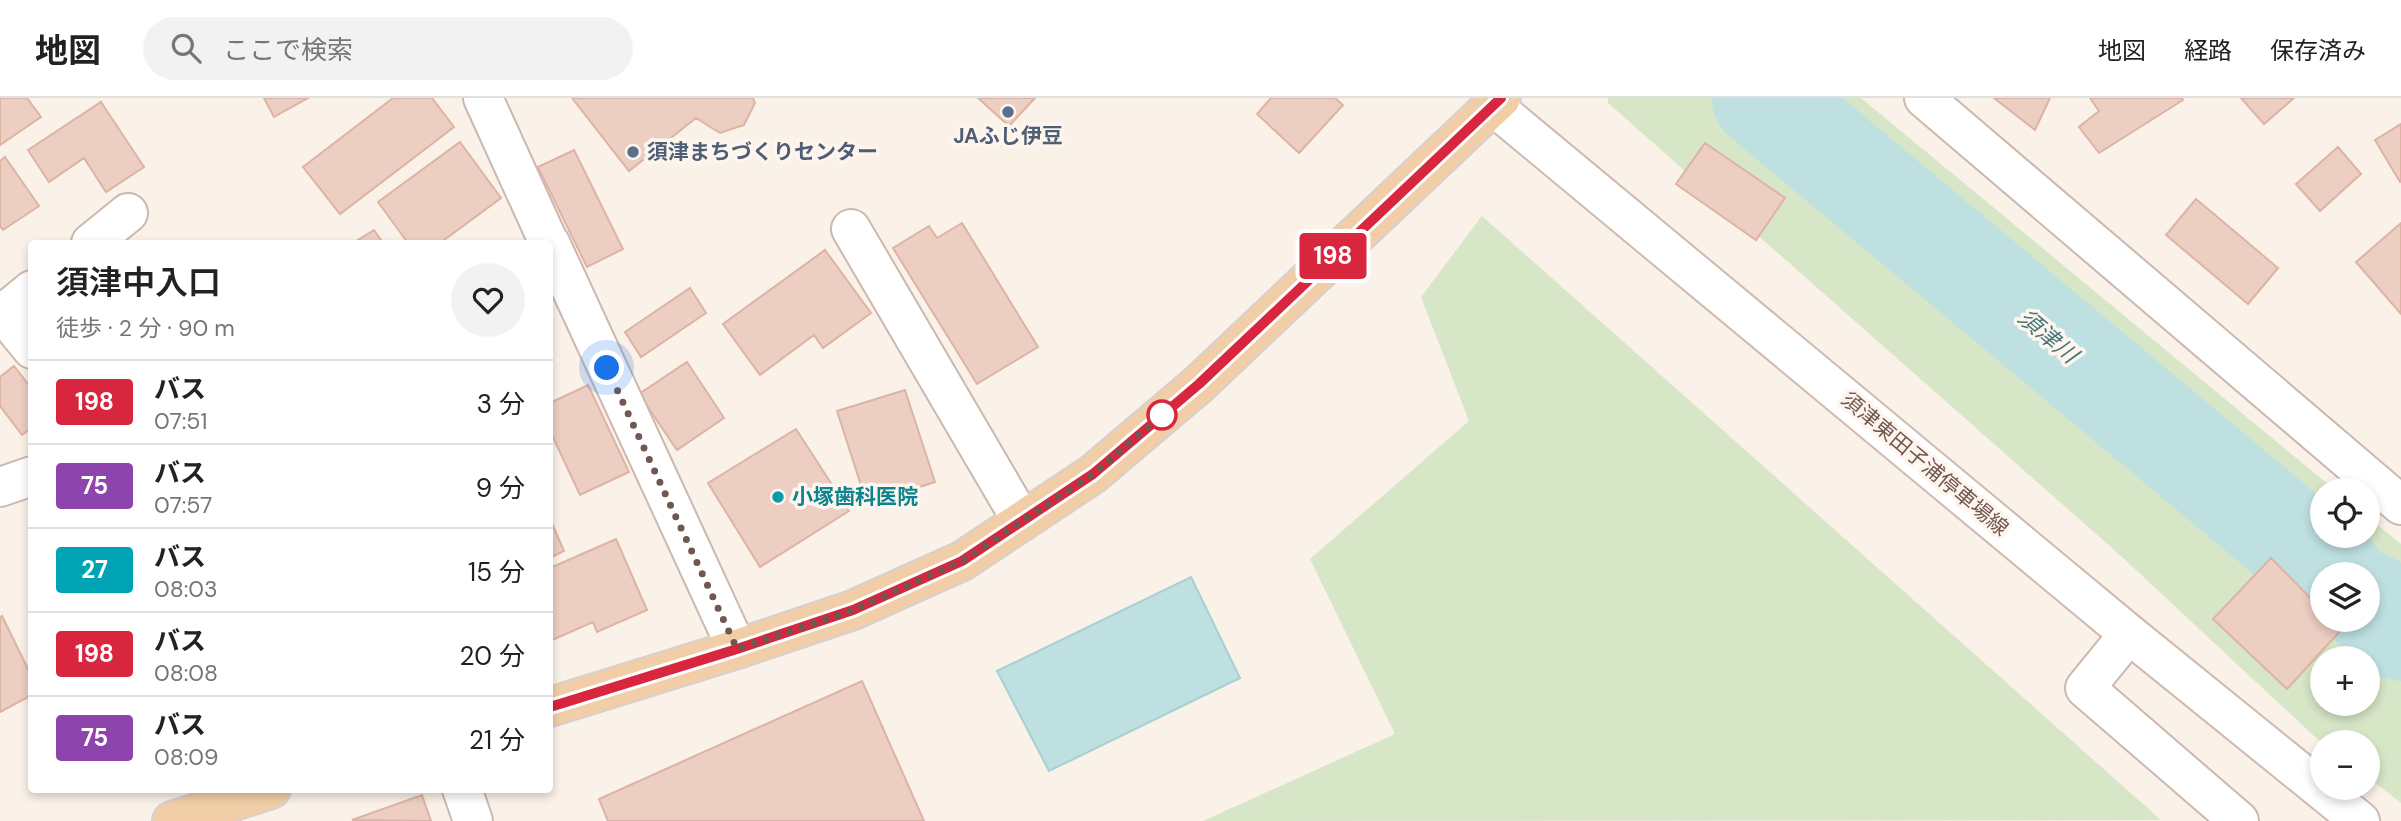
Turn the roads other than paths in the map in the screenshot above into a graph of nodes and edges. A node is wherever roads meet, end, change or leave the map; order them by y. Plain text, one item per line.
1 (483, 98) edge
2 (1924, 98) edge
3 (1496, 102) edge
4 (128, 214) dead end
5 (851, 229) dead end
6 (95, 240) edge
7 (549, 240) edge
8 (553, 250) edge
9 (12, 304) edge
10 (28, 340) edge
11 (28, 477) edge
12 (0, 487) edge
13 (2401, 505) edge
14 (1022, 521) junction
15 (2129, 634) junction
16 (737, 649) junction
17 (553, 706) edge
18 (259, 793) edge
19 (464, 793) edge
20 (172, 821) edge
21 (474, 821) edge
22 (2239, 821) edge
23 (2360, 821) edge

1 - 7 street
2 - 13 street
3 - 14 main road
3 - 15 street, 須津東田子浦停車場線
4 - 6 street
5 - 14 street
8 - 16 street
9 - 10 street
11 - 12 street
14 - 16 main road
15 - 22 street
15 - 23 street, 須津東田子浦停車場線
16 - 17 main road
18 - 20 main road
19 - 21 street

